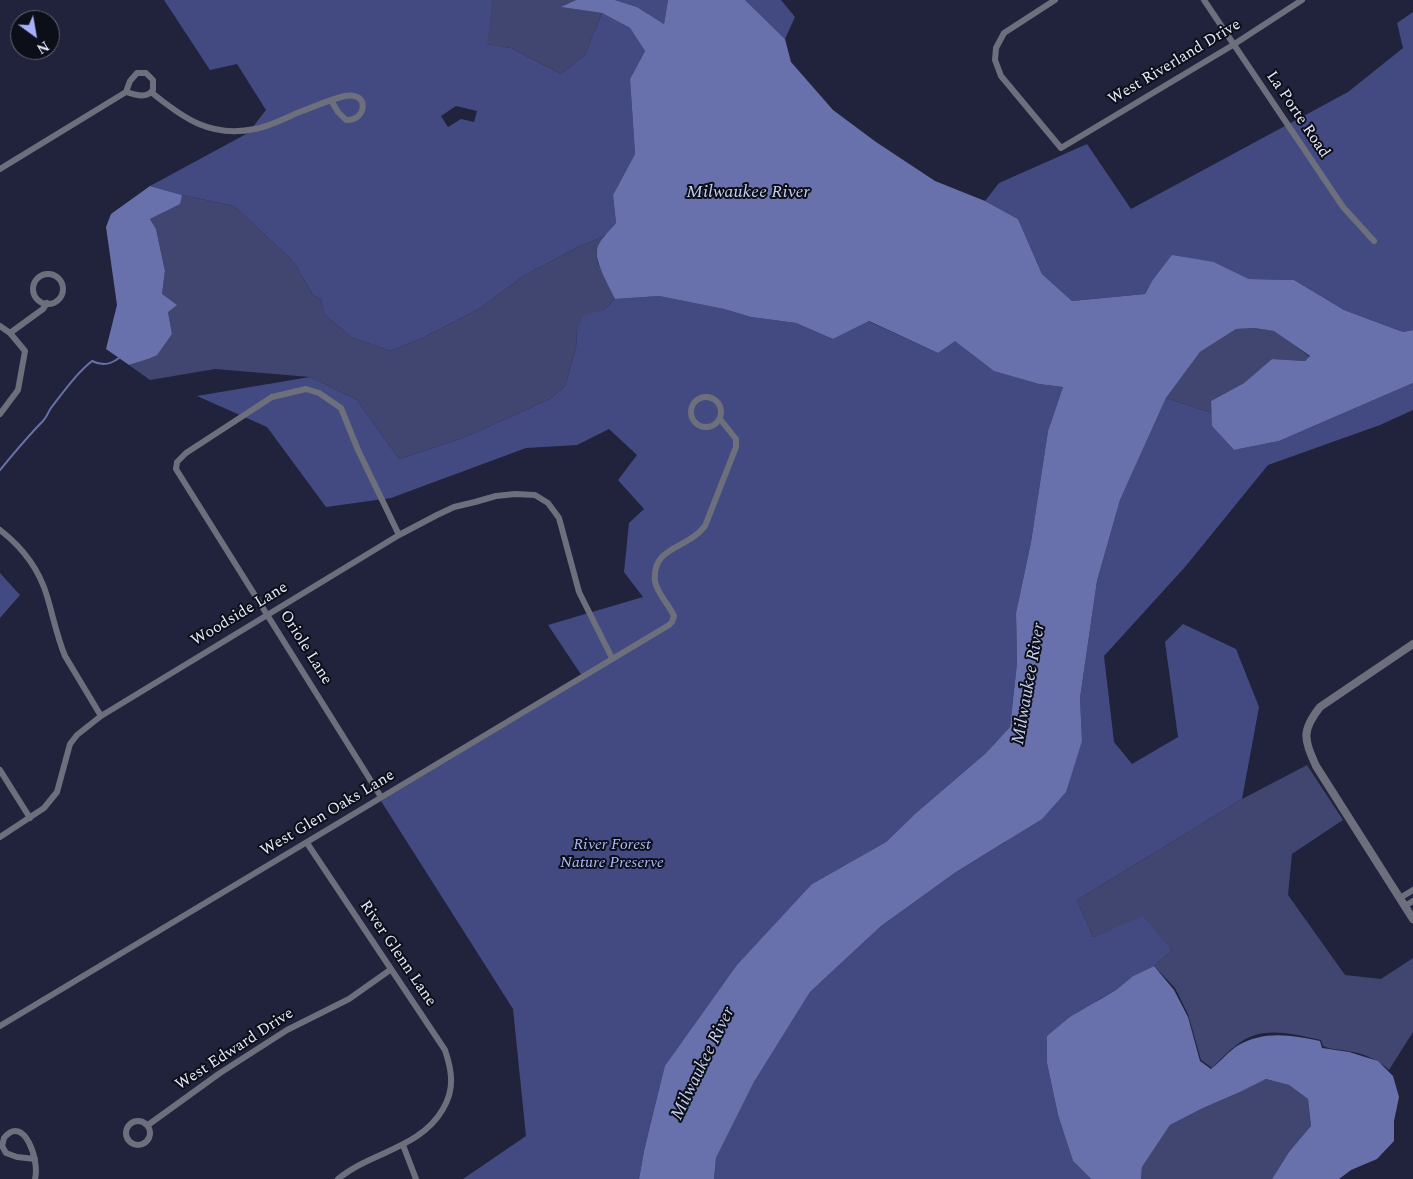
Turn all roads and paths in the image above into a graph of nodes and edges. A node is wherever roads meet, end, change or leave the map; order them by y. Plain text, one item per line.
1 (1055, 0) edge
2 (1204, 0) edge
3 (1302, 0) edge
4 (1234, 45) junction
5 (126, 92) junction
6 (151, 92) junction
7 (332, 100) junction
8 (0, 169) edge
9 (1374, 240) dead end
10 (47, 303) junction
11 (0, 326) edge
12 (10, 333) junction
13 (0, 414) edge
14 (720, 419) junction
15 (0, 530) edge
16 (399, 536) junction
17 (268, 615) junction
18 (1413, 644) edge
19 (612, 658) junction
20 (101, 716) junction
21 (0, 770) edge
22 (382, 797) junction
23 (30, 818) junction
24 (0, 837) edge
25 (307, 843) junction
26 (1413, 890) edge
27 (1400, 898) junction
28 (1413, 901) edge
29 (1405, 906) junction
30 (1413, 919) edge
31 (390, 970) junction
32 (0, 1026) edge
33 (148, 1125) dead end
34 (403, 1145) junction
35 (35, 1159) junction
36 (35, 1179) edge
37 (338, 1179) edge
38 (416, 1179) edge

1 - 4 street, West Riverland Drive
2 - 4 street, La Porte Road
3 - 4 street, West Riverland Drive
4 - 9 street, La Porte Road
5 - 6 street
5 - 6 street
5 - 8 street
6 - 7 street
7 - 7 street
10 - 10 street
10 - 12 street
11 - 12 street
12 - 13 street
14 - 14 street
14 - 19 street, West Glen Oaks Lane
15 - 20 street
16 - 17 street, Woodside Lane
16 - 17 street, Oriole Lane
16 - 19 street, Woodside Lane
17 - 20 street, Woodside Lane
17 - 22 street, Oriole Lane
18 - 27 street
19 - 22 street, West Glen Oaks Lane
20 - 23 street, Woodside Lane
21 - 23 street
22 - 25 street, West Glen Oaks Lane
23 - 24 street, Woodside Lane
25 - 31 street, River Glenn Lane
25 - 32 street, West Glen Oaks Lane
26 - 27 street
27 - 29 street
28 - 29 street
29 - 30 street
31 - 33 street, West Edward Drive
31 - 34 street, River Glenn Lane
34 - 37 street
34 - 38 street
35 - 35 street
35 - 36 street

